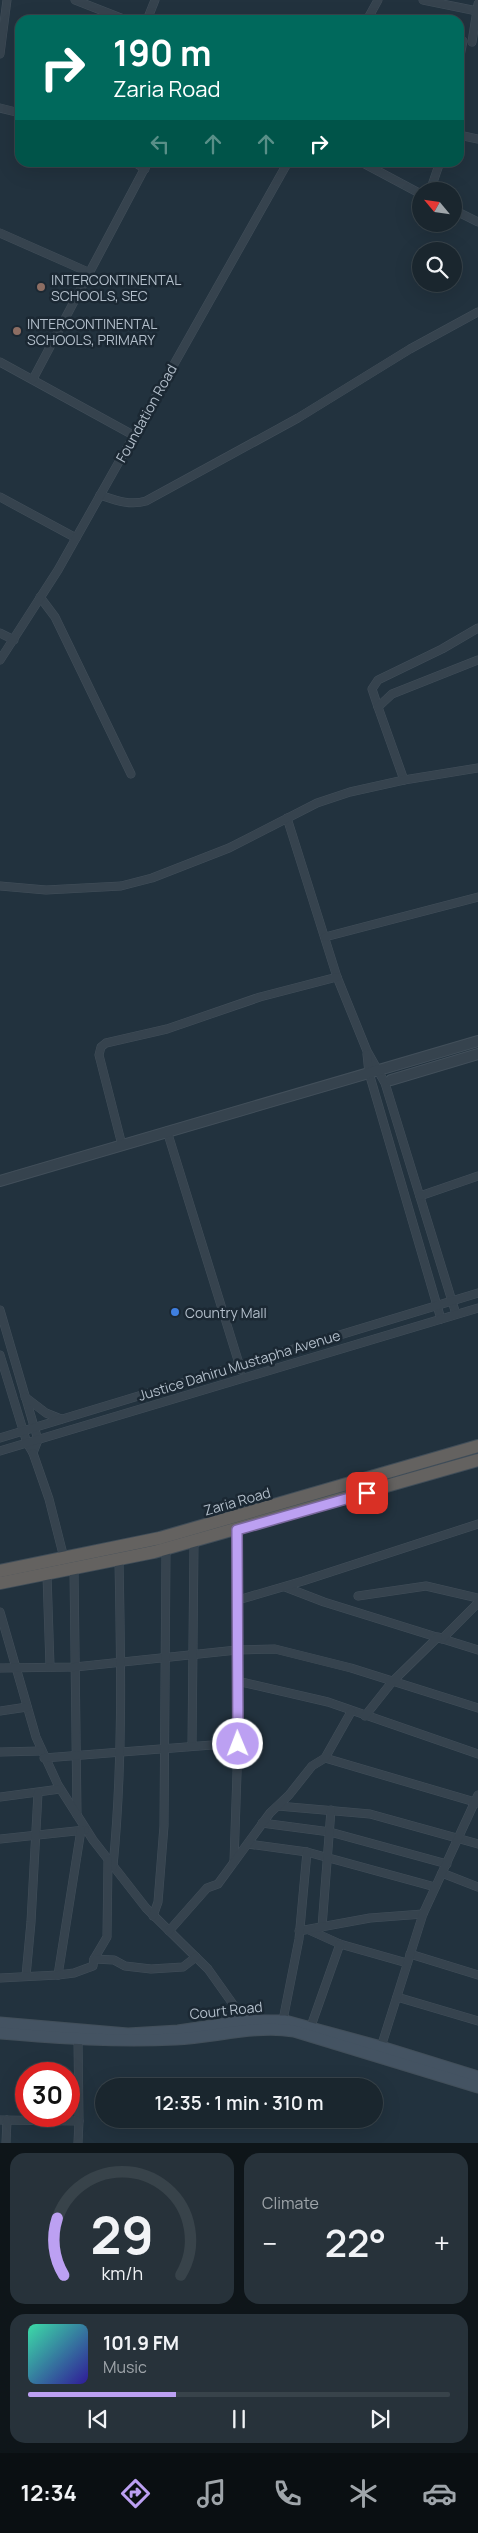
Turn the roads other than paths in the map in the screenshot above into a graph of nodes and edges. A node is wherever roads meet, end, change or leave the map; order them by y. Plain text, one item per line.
1 (6, 0) edge
2 (75, 0) edge
3 (155, 0) edge
4 (423, 0) edge
5 (375, 1) edge
6 (477, 7) edge
7 (113, 15) edge
8 (149, 15) edge
9 (369, 15) edge
10 (475, 42) edge
11 (0, 54) edge
12 (0, 108) edge
13 (15, 112) edge
14 (464, 136) edge
15 (478, 139) edge
16 (145, 167) edge
17 (285, 167) edge
18 (370, 167) edge
19 (438, 167) edge
20 (433, 182) edge
21 (412, 189) edge
22 (462, 214) edge
23 (478, 222) edge
24 (0, 233) edge
25 (88, 272) junction
26 (478, 312) edge
27 (0, 362) edge
28 (33, 379) junction
29 (133, 435) junction
30 (100, 495) junction
31 (0, 497) edge
32 (76, 538) junction
33 (40, 597) junction
34 (478, 628) edge
35 (0, 633) edge
36 (14, 640) junction
37 (0, 660) edge
38 (478, 660) edge
39 (378, 707) junction
40 (478, 768) edge
41 (131, 774) dead end
42 (404, 780) junction
43 (287, 818) junction
44 (0, 886) edge
45 (478, 897) edge
46 (325, 937) junction
47 (337, 977) junction
48 (478, 1041) edge
49 (478, 1054) edge
50 (374, 1072) junction
51 (391, 1080) dead end
52 (167, 1131) junction
53 (122, 1144) junction
54 (478, 1176) edge
55 (0, 1180) edge
56 (420, 1196) junction
57 (478, 1293) edge
58 (452, 1300) junction
59 (438, 1305) junction
60 (478, 1308) edge
61 (0, 1310) edge
62 (456, 1314) junction
63 (441, 1319) junction
64 (0, 1354) edge
65 (240, 1365) junction
66 (242, 1377) junction
67 (25, 1397) junction
68 (61, 1419) junction
69 (34, 1427) junction
70 (23, 1431) junction
71 (0, 1438) edge
72 (38, 1440) junction
73 (27, 1443) junction
74 (478, 1446) edge
75 (0, 1451) edge
76 (34, 1452) junction
77 (478, 1460) edge
78 (478, 1524) edge
79 (237, 1530) junction
80 (194, 1542) junction
81 (166, 1549) junction
82 (64, 1558) junction
83 (119, 1561) junction
84 (74, 1570) junction
85 (0, 1571) edge
86 (46, 1575) junction
87 (0, 1584) edge
88 (285, 1586) junction
89 (358, 1596) dead end
90 (478, 1598) edge
91 (238, 1600) junction
92 (478, 1603) edge
93 (0, 1612) edge
94 (440, 1638) junction
95 (237, 1650) junction
96 (478, 1650) edge
97 (194, 1655) junction
98 (164, 1658) junction
99 (121, 1662) junction
100 (16, 1666) junction
101 (50, 1666) junction
102 (75, 1667) junction
103 (0, 1668) edge
104 (237, 1682) junction
105 (392, 1682) junction
106 (27, 1707) junction
107 (478, 1708) edge
108 (0, 1711) edge
109 (352, 1712) junction
110 (365, 1716) junction
111 (238, 1744) junction
112 (192, 1746) junction
113 (165, 1749) junction
114 (0, 1752) edge
115 (120, 1752) junction
116 (42, 1754) junction
117 (478, 1754) edge
118 (77, 1756) junction
119 (325, 1758) junction
120 (60, 1790) junction
121 (38, 1793) junction
122 (0, 1798) edge
123 (477, 1800) edge
124 (278, 1806) junction
125 (331, 1810) junction
126 (77, 1815) junction
127 (262, 1823) junction
128 (83, 1830) junction
129 (330, 1832) junction
130 (36, 1836) junction
131 (0, 1839) edge
132 (459, 1840) junction
133 (248, 1844) junction
134 (478, 1844) edge
135 (307, 1852) junction
136 (328, 1857) junction
137 (234, 1862) junction
138 (111, 1863) junction
139 (447, 1864) junction
140 (442, 1873) junction
141 (435, 1887) junction
142 (478, 1887) edge
143 (423, 1914) junction
144 (153, 1916) junction
145 (322, 1927) junction
146 (309, 1930) junction
147 (169, 1931) junction
148 (299, 1931) junction
149 (340, 1944) junction
150 (410, 1954) junction
151 (196, 1956) junction
152 (94, 1959) junction
153 (407, 1964) junction
154 (58, 1975) junction
155 (478, 1975) edge
156 (26, 1976) junction
157 (0, 1978) edge
158 (397, 1997) junction
159 (283, 2020) junction
160 (245, 2021) junction
161 (478, 2021) edge
162 (0, 2022) edge
163 (311, 2026) junction
164 (0, 2033) edge
165 (78, 2039) junction
166 (381, 2047) junction
167 (78, 2062) edge
168 (478, 2078) edge
169 (4, 2120) edge
170 (79, 2127) edge
171 (6, 2143) edge
172 (78, 2143) edge

1 - 11 street
2 - 7 street
3 - 8 street
4 - 6 street
5 - 9 street
6 - 10 street
12 - 13 street
14 - 15 street
16 - 25 street
17 - 29 street, Foundation Road
18 - 21 street
19 - 20 street
22 - 23 street
24 - 25 street
25 - 28 street
26 - 30 street
27 - 28 street
28 - 29 street
29 - 30 street, Foundation Road
30 - 32 street, Foundation Road
31 - 32 street
32 - 33 street, Foundation Road
33 - 36 street, Foundation Road
33 - 41 street
34 - 39 street
35 - 36 street
36 - 37 street, Foundation Road
38 - 39 street
39 - 42 street
40 - 42 street
42 - 43 street
43 - 44 street
43 - 46 street
45 - 46 street
46 - 47 street
47 - 50 street
47 - 53 street
48 - 50 street
49 - 51 street
50 - 52 street
50 - 56 street
50 - 59 street
52 - 53 street
52 - 65 street
53 - 55 street
54 - 56 street
56 - 58 street
57 - 58 street, Justice Dahiru Mustapha Avenue
58 - 59 street, Justice Dahiru Mustapha Avenue
58 - 62 street
59 - 63 street
59 - 65 street, Justice Dahiru Mustapha Avenue
60 - 62 street
61 - 67 street
62 - 63 street
63 - 66 street
64 - 70 street
65 - 66 street
65 - 68 street, Justice Dahiru Mustapha Avenue
66 - 72 street
67 - 68 street
67 - 69 street
68 - 69 street, Justice Dahiru Mustapha Avenue
69 - 70 street, Justice Dahiru Mustapha Avenue
69 - 72 street
70 - 71 street, Justice Dahiru Mustapha Avenue
70 - 73 street
72 - 73 street
72 - 76 street
73 - 75 street
73 - 76 street
74 - 82 highway, Zaria Road
76 - 82 street
77 - 79 highway, Zaria Road
78 - 88 street
79 - 80 highway, Zaria Road
79 - 91 street
80 - 81 highway, Zaria Road
80 - 97 street
81 - 83 highway, Zaria Road
81 - 98 street
82 - 85 highway, Zaria Road
83 - 84 highway, Zaria Road
83 - 99 street
84 - 86 highway, Zaria Road
84 - 102 street
86 - 87 highway, Zaria Road
86 - 101 street
88 - 91 street
88 - 94 street
89 - 90 street
91 - 95 street
92 - 94 street
93 - 100 street
94 - 96 street
94 - 105 street
95 - 97 street
95 - 104 street
95 - 105 street
97 - 98 street
97 - 112 street
98 - 99 street
98 - 113 street
99 - 102 street
99 - 115 street
100 - 101 street
100 - 103 street
100 - 106 street
101 - 102 street
102 - 118 street
104 - 109 street
104 - 111 street
105 - 107 street
105 - 110 street
106 - 108 street
106 - 116 street
109 - 110 street
109 - 119 street
110 - 117 street
111 - 112 street
111 - 137 street
112 - 113 street
113 - 115 street
113 - 144 street
114 - 116 street
115 - 118 street
115 - 138 street
116 - 118 street
116 - 120 street
118 - 126 street
119 - 123 street
119 - 124 street
120 - 121 street
120 - 126 street
121 - 122 street
121 - 130 street
123 - 132 street
124 - 125 street
124 - 127 street
125 - 129 street
125 - 132 street
126 - 128 street
127 - 129 street
127 - 133 street
128 - 130 street
128 - 138 street
128 - 154 street
129 - 136 street
129 - 139 street
130 - 131 street
130 - 156 street
132 - 134 street
132 - 139 street
133 - 135 street
133 - 137 street
135 - 136 street
135 - 148 street
136 - 141 street
136 - 145 street
137 - 147 street
138 - 144 street
138 - 152 street
139 - 140 street
140 - 141 street
140 - 142 street
141 - 143 street
143 - 145 street
143 - 150 street
144 - 147 street
145 - 146 street
146 - 148 street
146 - 149 street
147 - 151 street
148 - 159 street
149 - 153 street
149 - 163 street
150 - 153 street
150 - 155 street
151 - 152 street
151 - 160 street
152 - 154 street
153 - 158 street
154 - 156 street
156 - 157 street
158 - 161 street
158 - 166 street
159 - 160 main road, Court Road
159 - 163 main road, Court Road
160 - 162 main road, Court Road
163 - 166 main road, Court Road
164 - 165 main road, Court Road
165 - 167 street
165 - 168 main road, Court Road
166 - 168 main road, Court Road
169 - 171 street
170 - 172 street

